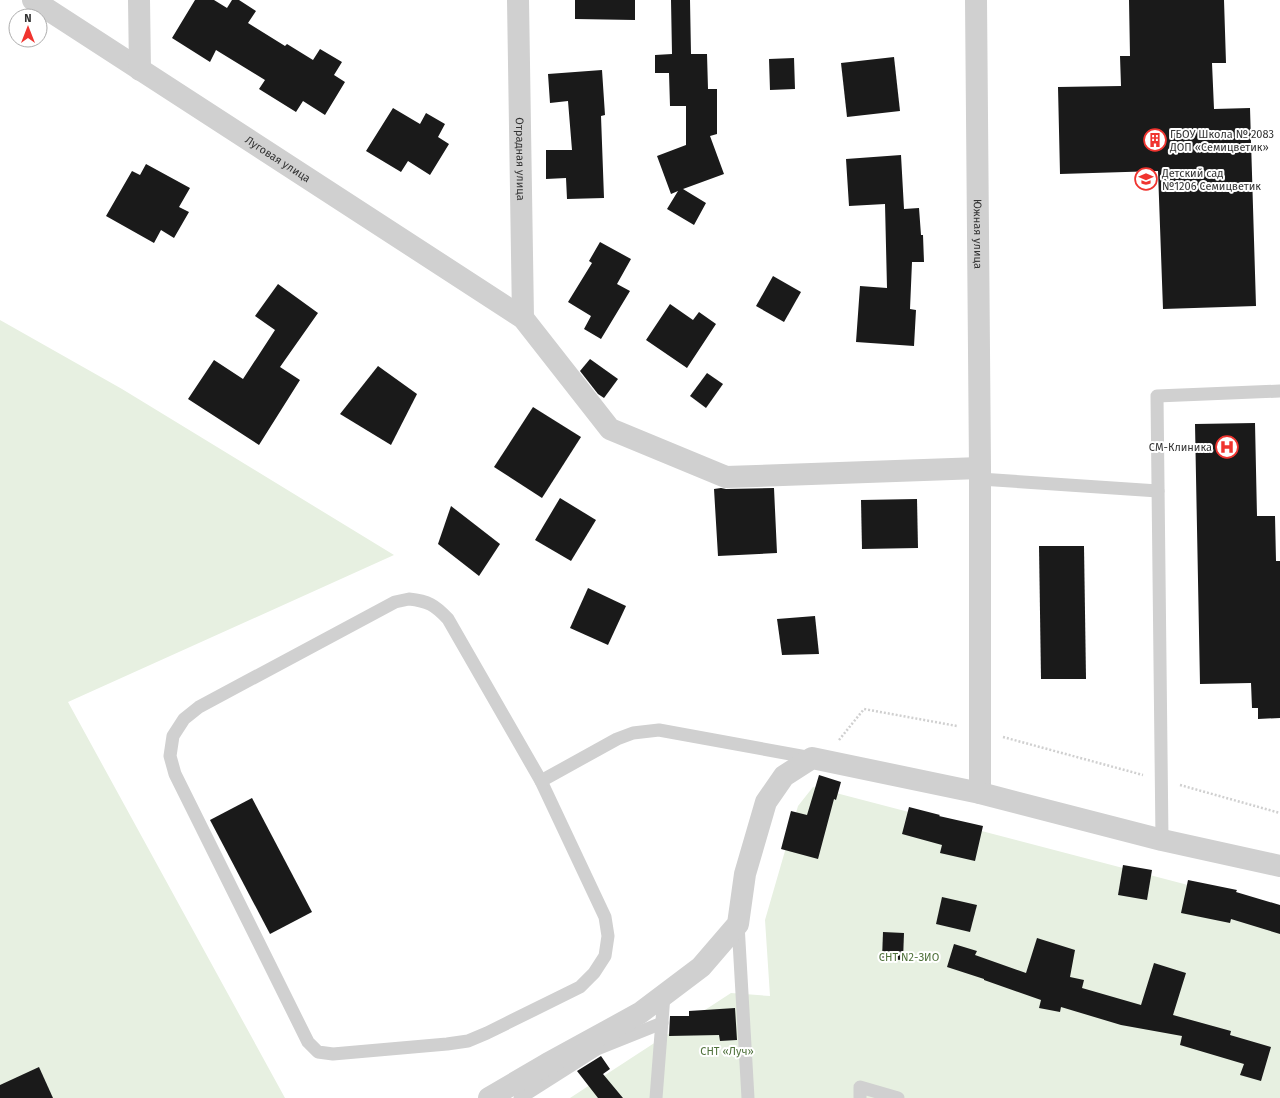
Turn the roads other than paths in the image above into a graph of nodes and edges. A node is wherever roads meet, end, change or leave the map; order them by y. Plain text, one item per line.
1 (33, 0) edge
2 (139, 0) edge
3 (518, 0) edge
4 (976, 0) edge
5 (140, 70) junction
6 (523, 318) junction
7 (1280, 391) edge
8 (980, 474) junction
9 (1158, 491) junction
10 (812, 758) junction
11 (541, 781) junction
12 (980, 793) junction
13 (1162, 840) junction
14 (1280, 866) edge
15 (738, 924) junction
16 (664, 995) junction
17 (662, 1023) junction
18 (489, 1098) edge
19 (520, 1098) edge
20 (656, 1098) edge
21 (748, 1098) edge
22 (860, 1098) edge
23 (898, 1098) edge

1 - 5 street, Луговая улица
2 - 5 street
3 - 6 street, Отрадная улица
4 - 8 street, Южная улица
5 - 6 street, Луговая улица
6 - 8 street, Луговая улица
7 - 9 lane
8 - 9 lane
8 - 12 street, Южная улица
9 - 13 lane
10 - 11 lane
10 - 12 street
10 - 15 street
11 - 11 lane
12 - 13 street
13 - 14 street
15 - 16 street
15 - 21 lane
16 - 17 lane
16 - 18 street
17 - 19 lane
17 - 20 lane
22 - 23 lane

